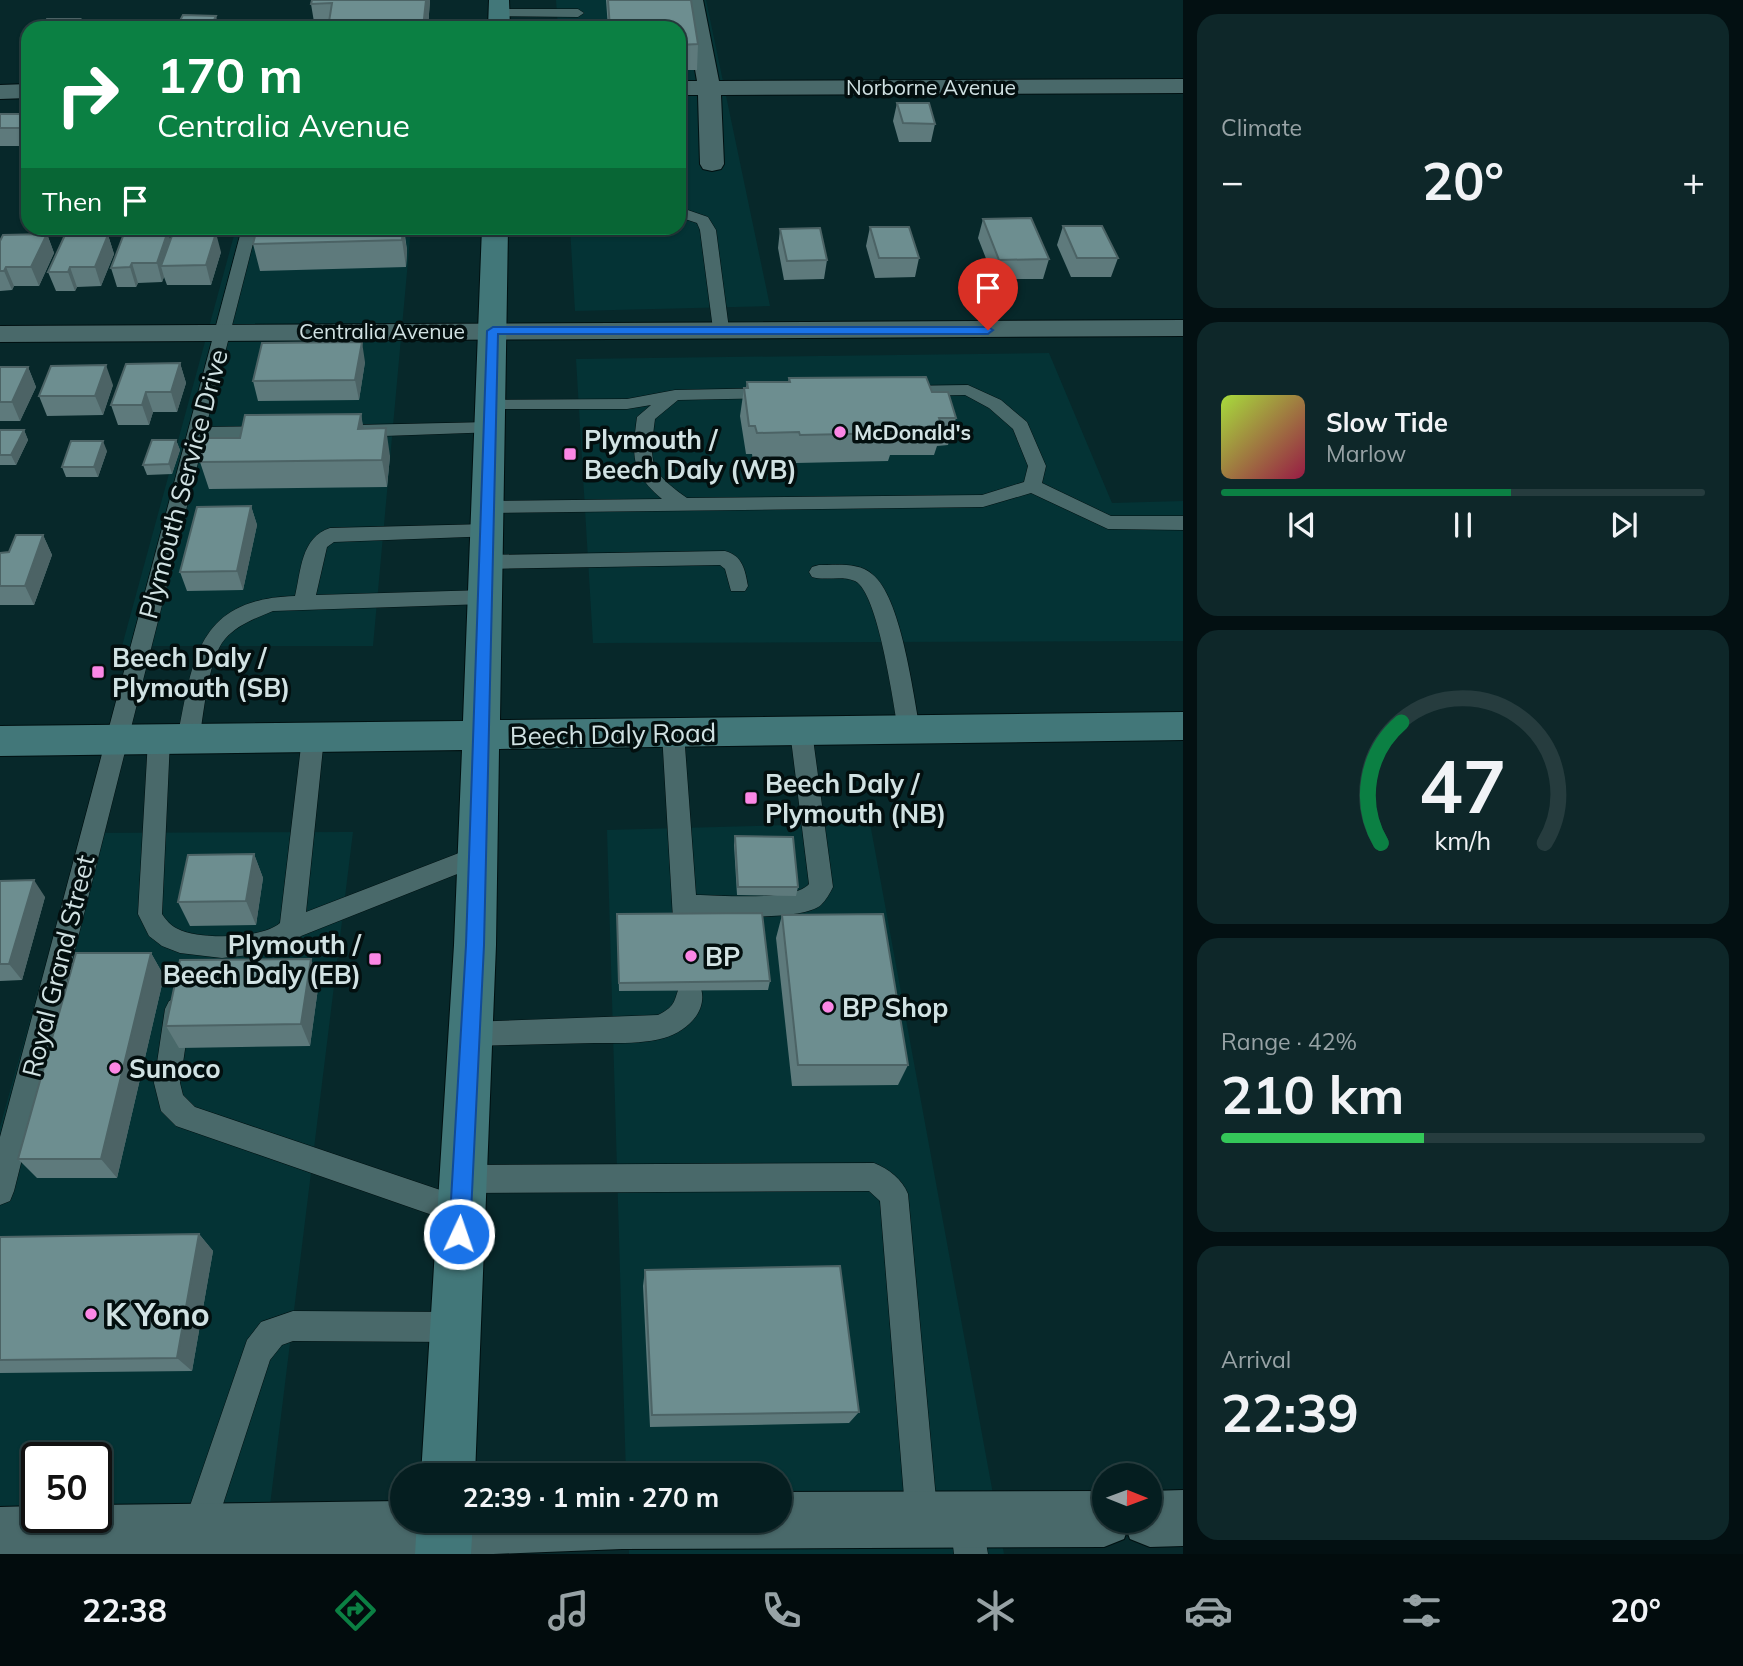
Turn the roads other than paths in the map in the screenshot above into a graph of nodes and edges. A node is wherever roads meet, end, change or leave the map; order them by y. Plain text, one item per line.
1 (693, 0) edge
2 (578, 6) edge
3 (499, 14) edge
4 (1183, 86) edge
5 (686, 88) edge
6 (709, 88) junction
7 (0, 92) edge
8 (21, 92) edge
9 (712, 164) dead end
10 (686, 214) edge
11 (247, 235) edge
12 (495, 235) edge
13 (1183, 328) edge
14 (721, 330) junction
15 (493, 331) junction
16 (222, 332) junction
17 (0, 334) edge
18 (884, 392) edge
19 (787, 393) edge
20 (676, 395) junction
21 (490, 416) junction
22 (341, 431) edge
23 (288, 432) edge
24 (196, 433) junction
25 (1032, 486) junction
26 (683, 505) junction
27 (1183, 523) edge
28 (487, 533) junction
29 (819, 572) dead end
30 (738, 586) dead end
31 (485, 597) junction
32 (304, 603) junction
33 (1183, 726) edge
34 (909, 729) junction
35 (801, 731) junction
36 (673, 733) junction
37 (481, 737) junction
38 (313, 738) junction
39 (116, 740) junction
40 (173, 740) junction
41 (0, 741) edge
42 (477, 856) junction
43 (292, 928) junction
44 (189, 945) junction
45 (690, 991) edge
46 (470, 1034) junction
47 (0, 1191) edge
48 (462, 1195) junction
49 (454, 1327) junction
50 (448, 1463) edge
51 (1183, 1518) edge
52 (1162, 1519) edge
53 (1092, 1521) edge
54 (390, 1523) edge
55 (792, 1527) edge
56 (198, 1532) junction
57 (953, 1532) edge
58 (0, 1535) edge

1 - 6 street
2 - 3 lane
4 - 6 street, Norborne Avenue
5 - 6 street, Norborne Avenue
6 - 9 street
7 - 8 street
10 - 14 lane
11 - 16 lane, Plymouth Service Drive
12 - 15 main road
13 - 14 street, Centralia Avenue
14 - 15 street, Centralia Avenue
15 - 16 street, Centralia Avenue
15 - 21 main road
16 - 17 street, Centralia Avenue
16 - 24 lane, Plymouth Service Drive
18 - 25 lane
19 - 20 lane
20 - 21 lane
20 - 26 lane
21 - 22 lane
21 - 28 main road
23 - 24 lane
24 - 39 lane, Plymouth Service Drive
25 - 26 lane
25 - 27 lane
26 - 28 lane
28 - 30 lane
28 - 31 main road
28 - 32 lane
29 - 34 lane
31 - 32 lane
31 - 37 main road
32 - 40 lane
33 - 34 main road, Beech Daly Road
34 - 35 main road, Beech Daly Road
35 - 36 main road, Beech Daly Road
35 - 36 lane
36 - 37 main road, Beech Daly Road
37 - 38 main road, Beech Daly Road
37 - 42 main road
38 - 40 main road, Beech Daly Road
38 - 43 lane
39 - 40 main road, Beech Daly Road
39 - 41 main road, Beech Daly Road
39 - 47 lane, Royal Grand Street
40 - 44 lane
42 - 43 lane
42 - 46 main road
43 - 44 lane
44 - 48 lane
45 - 46 lane
46 - 48 main road
48 - 49 main road
48 - 57 lane
49 - 50 main road
49 - 56 lane
51 - 52 street
53 - 57 street
54 - 56 street
55 - 57 street
56 - 58 street

